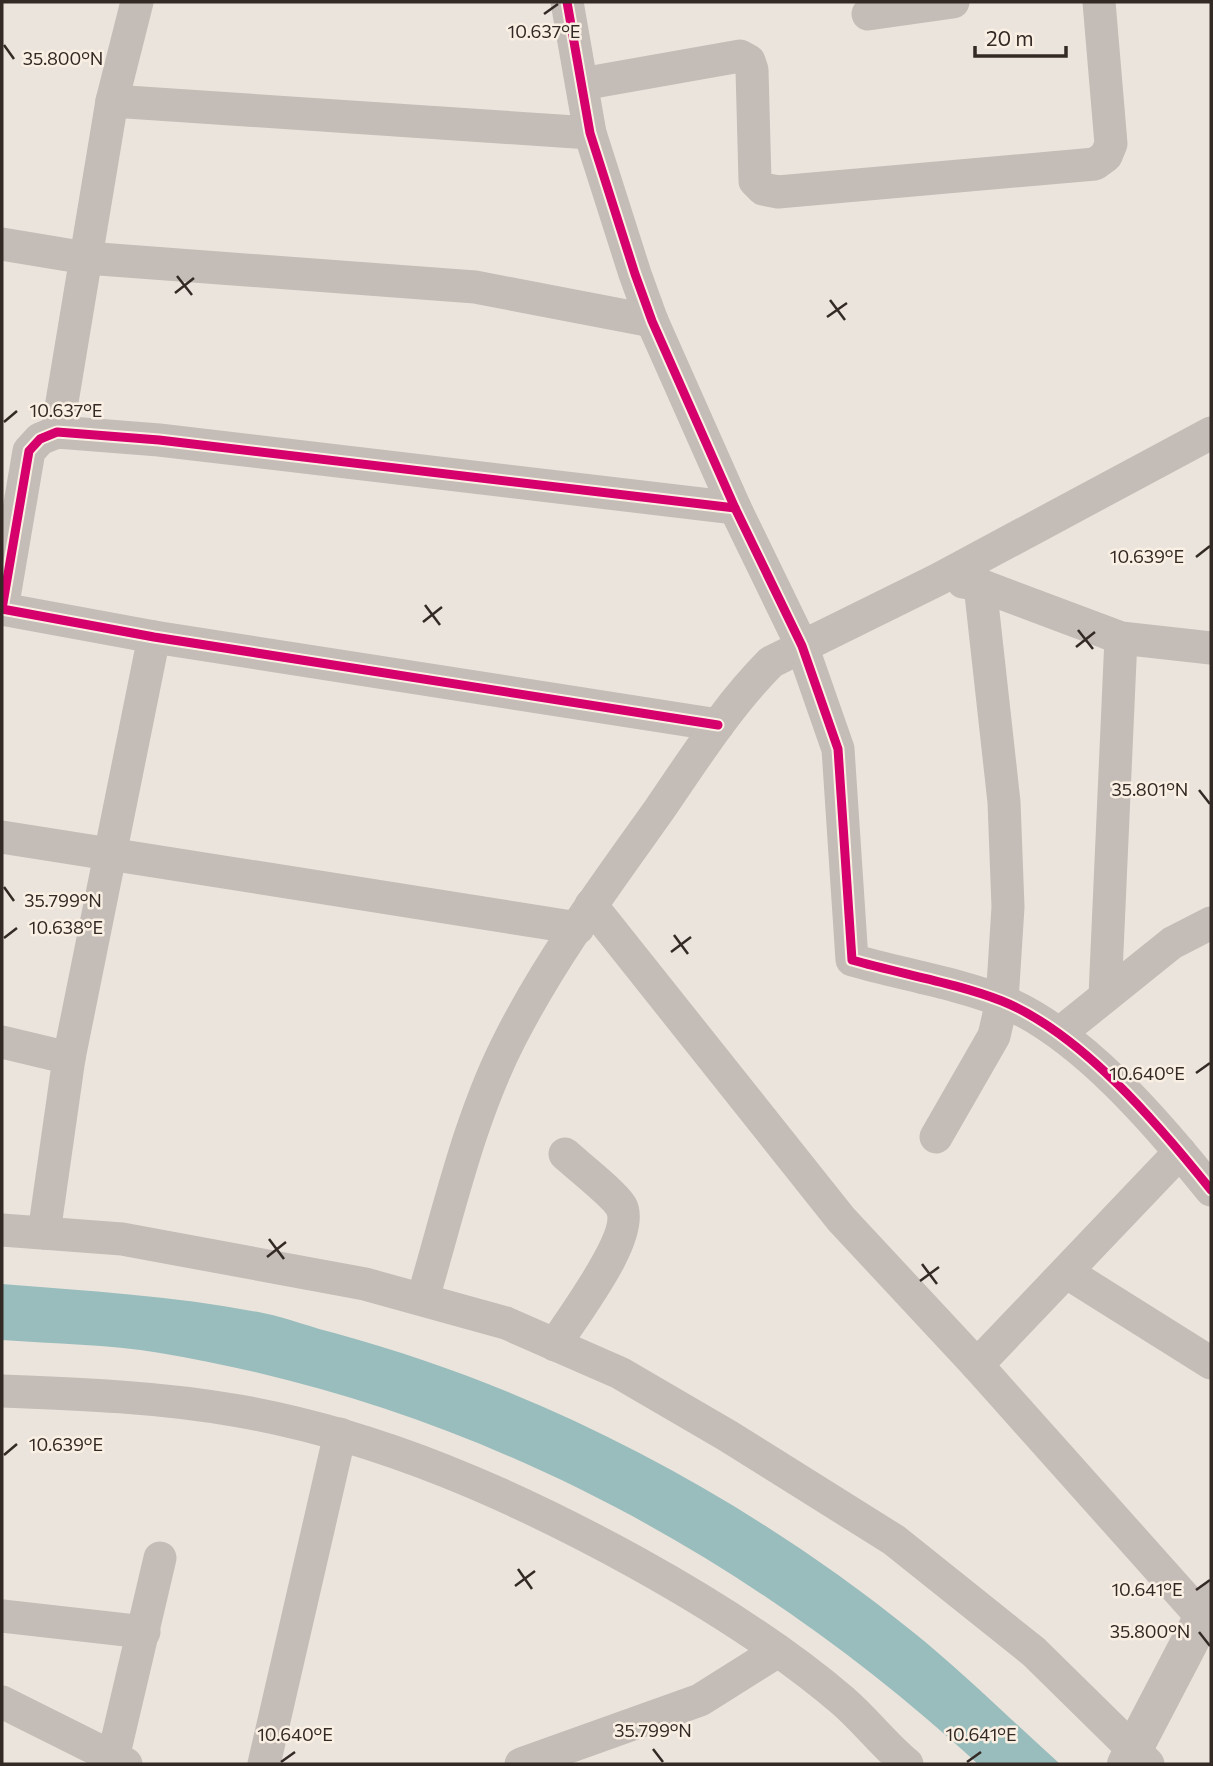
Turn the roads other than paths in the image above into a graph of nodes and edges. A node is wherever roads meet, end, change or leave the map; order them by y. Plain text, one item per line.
1 (137, 2) edge
2 (567, 2) edge
3 (953, 2) edge
4 (1099, 2) edge
5 (867, 14) dead end
6 (582, 84) junction
7 (112, 101) junction
8 (590, 133) junction
9 (2, 244) edge
10 (86, 258) junction
11 (652, 321) junction
12 (57, 432) junction
13 (1211, 433) edge
14 (735, 508) junction
15 (939, 579) junction
16 (979, 585) junction
17 (154, 637) junction
18 (1121, 638) junction
19 (802, 646) junction
20 (1211, 648) edge
21 (718, 725) junction
22 (2, 837) edge
23 (111, 854) junction
24 (584, 916) junction
25 (1211, 923) edge
26 (1105, 996) junction
27 (1002, 1001) junction
28 (1060, 1033) junction
29 (2, 1042) edge
30 (69, 1058) junction
31 (936, 1137) dead end
32 (1180, 1152) junction
33 (565, 1154) dead end
34 (1211, 1190) edge
35 (2, 1230) edge
36 (44, 1233) junction
37 (1066, 1272) junction
38 (423, 1298) junction
39 (555, 1345) junction
40 (1211, 1363) edge
41 (977, 1365) junction
42 (2, 1391) edge
43 (340, 1434) junction
44 (160, 1558) dead end
45 (1208, 1615) edge
46 (2, 1616) edge
47 (144, 1632) junction
48 (778, 1651) junction
49 (2, 1702) edge
50 (1135, 1759) edge
51 (120, 1761) edge
52 (900, 1762) edge
53 (264, 1764) edge
54 (521, 1764) edge

1 - 7 street
2 - 6 street
3 - 5 street
4 - 6 street
6 - 8 street
7 - 8 street
7 - 10 street
8 - 11 street
9 - 10 street
10 - 11 street
10 - 12 street
11 - 14 street
12 - 14 street
12 - 17 street
13 - 15 street
14 - 19 street
15 - 16 street
15 - 19 street
16 - 18 street
16 - 27 street
17 - 21 street
17 - 23 street
18 - 20 street
18 - 26 street
19 - 21 street
19 - 27 street
21 - 24 street
22 - 23 street
23 - 24 street
23 - 30 street
24 - 38 street
24 - 41 street
25 - 26 street
26 - 28 street
27 - 28 street
27 - 31 street
28 - 32 street
29 - 30 street
30 - 36 street
32 - 34 street
32 - 37 street
33 - 39 street
35 - 36 street
36 - 38 street
37 - 40 street
37 - 41 street
38 - 39 street
39 - 50 street
41 - 45 street
42 - 43 street
43 - 48 street
43 - 53 street
44 - 47 street
45 - 50 street
46 - 47 street
47 - 51 street
48 - 52 street
48 - 54 street
49 - 51 street

